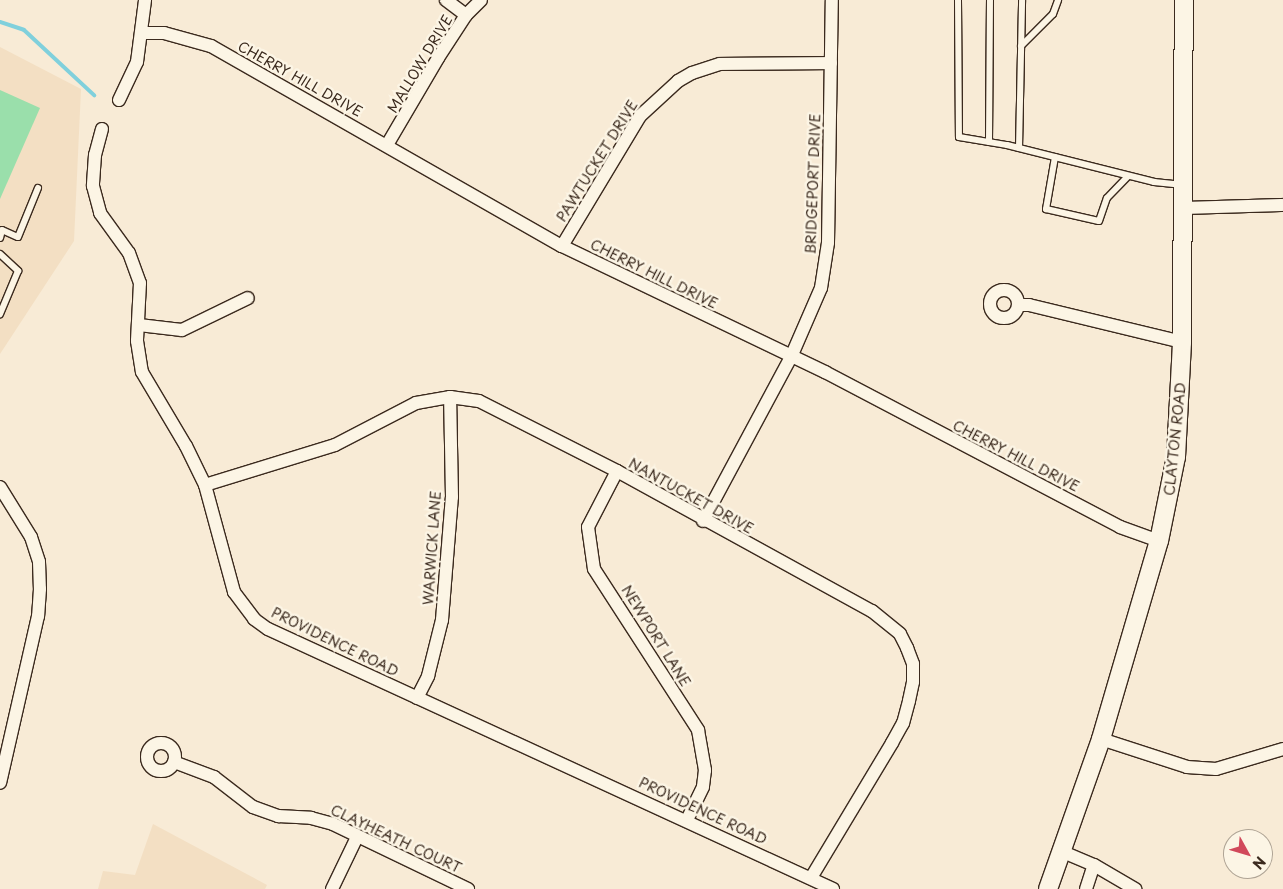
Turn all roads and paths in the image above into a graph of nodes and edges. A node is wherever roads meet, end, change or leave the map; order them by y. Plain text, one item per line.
1 (145, 0) edge
2 (446, 0) edge
3 (481, 0) edge
4 (832, 0) edge
5 (958, 0) edge
6 (990, 0) edge
7 (1022, 0) edge
8 (1058, 0) edge
9 (1184, 0) edge
10 (466, 15) junction
11 (140, 33) junction
12 (1021, 46) junction
13 (831, 64) junction
14 (119, 100) dead end
15 (102, 129) dead end
16 (988, 142) junction
17 (387, 145) junction
18 (1019, 148) junction
19 (1055, 157) junction
20 (1128, 176) junction
21 (1182, 185) junction
22 (38, 188) dead end
23 (1283, 205) edge
24 (1182, 208) junction
25 (0, 238) edge
26 (562, 246) junction
27 (0, 254) edge
28 (248, 298) dead end
29 (1018, 305) dead end
30 (0, 314) edge
31 (139, 325) junction
32 (1182, 342) junction
33 (791, 357) junction
34 (450, 397) junction
35 (617, 471) junction
36 (204, 486) junction
37 (0, 487) edge
38 (703, 521) junction
39 (1159, 541) junction
40 (417, 698) junction
41 (1101, 738) junction
42 (5, 742) edge
43 (1283, 749) edge
44 (174, 762) dead end
45 (0, 783) edge
46 (687, 820) junction
47 (358, 837) junction
48 (1063, 852) junction
49 (1094, 865) junction
50 (812, 878) junction
51 (332, 889) edge
52 (468, 889) edge
53 (833, 889) edge
54 (1048, 889) edge
55 (1086, 889) edge
56 (1135, 889) edge

1 - 11 street
2 - 10 street
3 - 10 street, MALLOW DRIVE
4 - 13 street, BRIDGEPORT DRIVE
5 - 16 lane
6 - 16 lane
7 - 12 lane
8 - 12 lane
9 - 21 main road, CLAYTON ROAD
10 - 17 street, MALLOW DRIVE
11 - 14 street
11 - 17 street, CHERRY HILL DRIVE
12 - 18 lane
13 - 26 street, PAWTUCKET DRIVE
13 - 33 street, BRIDGEPORT DRIVE
15 - 31 street, PROVIDENCE ROAD
16 - 18 lane
17 - 26 street, CHERRY HILL DRIVE
18 - 19 lane
19 - 20 lane
19 - 20 lane
20 - 21 lane
21 - 24 main road, CLAYTON ROAD
22 - 25 lane
23 - 24 street
24 - 32 main road, CLAYTON ROAD
26 - 33 street, CHERRY HILL DRIVE
27 - 30 lane
28 - 31 street
29 - 32 street
31 - 36 street, PROVIDENCE ROAD
32 - 39 main road, CLAYTON ROAD
33 - 38 street, BRIDGEPORT DRIVE
33 - 39 street, CHERRY HILL DRIVE
34 - 35 street, NANTUCKET DRIVE
34 - 36 street, NANTUCKET DRIVE
34 - 40 street, WARWICK LANE
35 - 38 street, NANTUCKET DRIVE
35 - 46 street, NEWPORT LANE
36 - 40 street, PROVIDENCE ROAD
37 - 42 street
38 - 50 street, NANTUCKET DRIVE
39 - 41 main road, CLAYTON ROAD
40 - 46 street, PROVIDENCE ROAD
41 - 43 street
41 - 48 main road, CLAYTON ROAD
42 - 45 street
44 - 47 street, CLAYHEATH COURT
46 - 50 street, PROVIDENCE ROAD
47 - 51 street
47 - 52 street, CLAYHEATH COURT
48 - 49 street
48 - 54 main road, CLAYTON ROAD
49 - 55 street
49 - 56 street
50 - 53 street, PROVIDENCE ROAD

